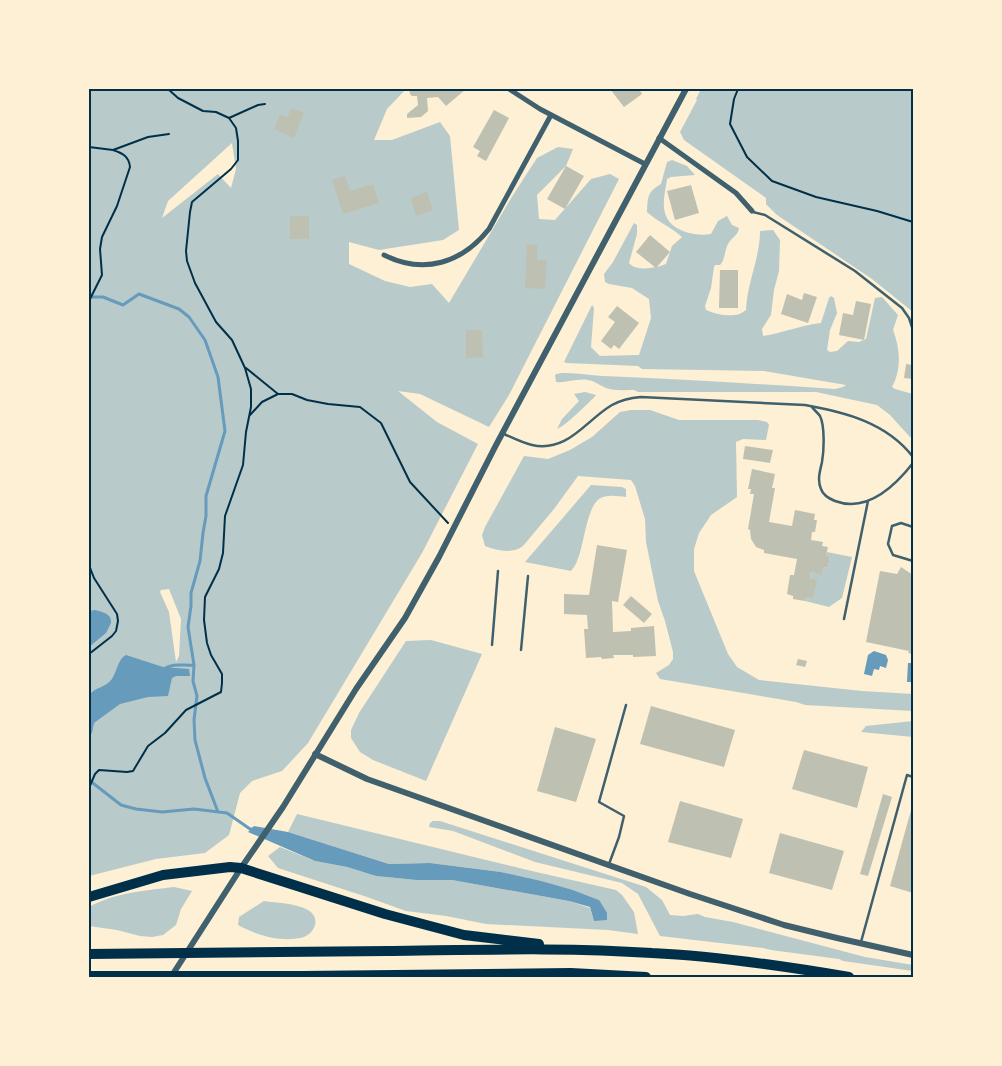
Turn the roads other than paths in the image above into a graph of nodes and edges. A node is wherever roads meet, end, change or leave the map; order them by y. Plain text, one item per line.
1 (509, 89) edge
2 (686, 89) edge
3 (551, 115) junction
4 (659, 138) junction
5 (645, 164) junction
6 (752, 212) joint
7 (384, 255) dead end
8 (913, 330) edge
9 (811, 406) junction
10 (502, 434) junction
11 (913, 457) edge
12 (913, 463) edge
13 (868, 501) junction
14 (913, 527) edge
15 (913, 561) edge
16 (498, 571) dead end
17 (528, 576) dead end
18 (844, 619) dead end
19 (492, 645) dead end
20 (521, 650) dead end
21 (626, 705) dead end
22 (315, 754) junction
23 (913, 777) edge
24 (609, 866) junction
25 (241, 868) junction
26 (89, 896) edge
27 (861, 944) junction
28 (603, 950) junction
29 (89, 954) edge
30 (913, 955) edge
31 (571, 973) junction
32 (89, 976) edge
33 (205, 976) edge
34 (171, 977) edge
35 (560, 977) edge
36 (646, 977) edge
37 (849, 977) edge

1 - 3 street
2 - 4 street
3 - 5 street
3 - 7 street
4 - 5 street
4 - 6 street
5 - 10 street
6 - 8 lane
9 - 10 lane
9 - 11 lane
9 - 13 lane
10 - 22 street
12 - 13 lane
13 - 18 lane
14 - 15 lane
16 - 19 lane
17 - 20 lane
21 - 24 lane
22 - 24 street
22 - 25 street
23 - 27 lane
24 - 27 street
25 - 26 highway
25 - 28 highway
25 - 34 street
27 - 30 street
28 - 29 highway
28 - 37 highway
31 - 33 highway
31 - 35 highway
31 - 36 highway
32 - 33 highway

